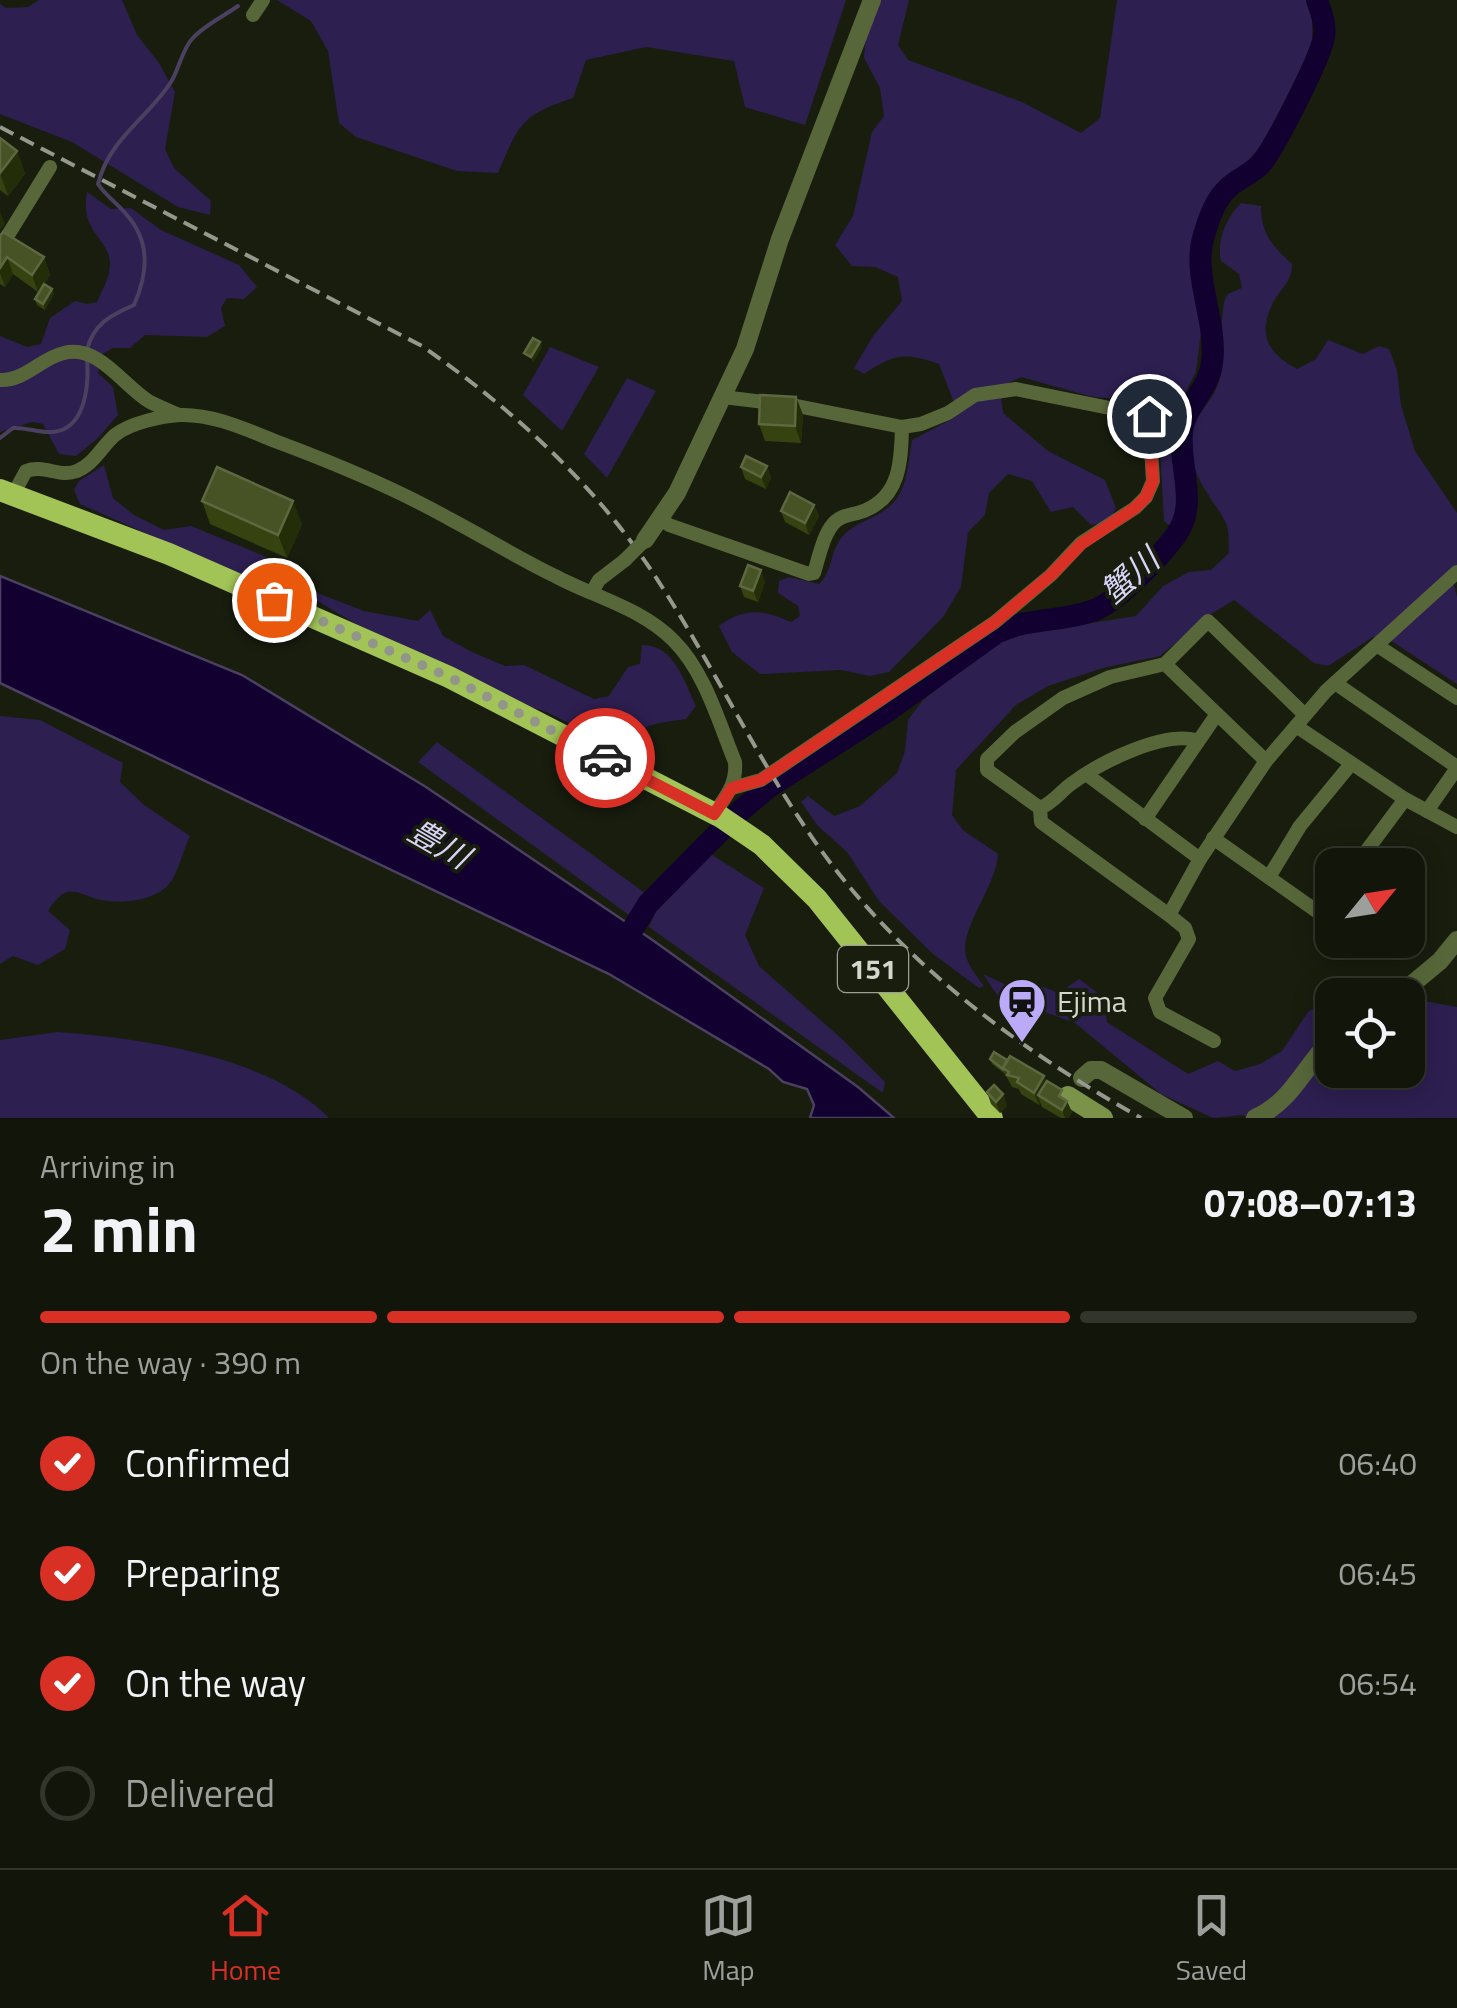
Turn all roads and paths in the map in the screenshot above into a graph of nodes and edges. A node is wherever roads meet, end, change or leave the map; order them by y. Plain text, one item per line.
1 (263, 0) edge
2 (872, 0) edge
3 (253, 15) dead end
4 (50, 168) dead end
5 (0, 248) edge
6 (0, 380) edge
7 (723, 397) junction
8 (180, 415) junction
9 (902, 426) junction
10 (7, 492) edge
11 (661, 518) junction
12 (645, 540) joint
13 (1457, 572) edge
14 (592, 592) junction
15 (1378, 646) junction
16 (1165, 664) junction
17 (1335, 684) junction
18 (1457, 698) edge
19 (1216, 714) junction
20 (1301, 721) junction
21 (1196, 740) junction
22 (1266, 761) junction
23 (1351, 764) junction
24 (1457, 768) edge
25 (1086, 774) junction
26 (732, 788) junction
27 (1405, 799) junction
28 (1040, 808) junction
29 (1427, 810) junction
30 (717, 816) junction
31 (1146, 819) junction
32 (1457, 827) edge
33 (1214, 838) junction
34 (1369, 848) edge
35 (1200, 859) junction
36 (1269, 877) junction
37 (1315, 910) edge
38 (1170, 915) junction
39 (1457, 940) edge
40 (1420, 978) edge
41 (1214, 1042) dead end
42 (1315, 1057) edge
43 (1082, 1078) joint
44 (1068, 1096) joint
45 (1280, 1113) edge
46 (992, 1118) edge
47 (1103, 1118) edge
48 (1184, 1118) edge
49 (1254, 1118) edge

1 - 3 street
2 - 7 street
4 - 5 street
6 - 8 street
7 - 9 street
7 - 11 street
8 - 10 street
8 - 14 street
9 - 11 street
9 - 26 street
10 - 30 highway, 151
11 - 12 street
12 - 14 street, bridge
13 - 15 street
14 - 26 street
15 - 17 street
15 - 18 street
16 - 19 street
16 - 20 street
16 - 28 street
17 - 20 street
17 - 24 street
19 - 21 street
19 - 22 street
20 - 22 street
20 - 23 street
21 - 25 street
21 - 31 street
22 - 33 street
23 - 27 street
23 - 36 street
24 - 29 street
25 - 28 street
25 - 31 street
26 - 30 street
27 - 29 street
27 - 34 street
28 - 38 street
29 - 32 street
30 - 46 highway, 151
31 - 35 street
33 - 35 street
33 - 36 street
35 - 38 street
36 - 37 street
38 - 41 street
39 - 40 street
42 - 45 street
43 - 44 street
43 - 48 street
44 - 47 main road
45 - 49 street

